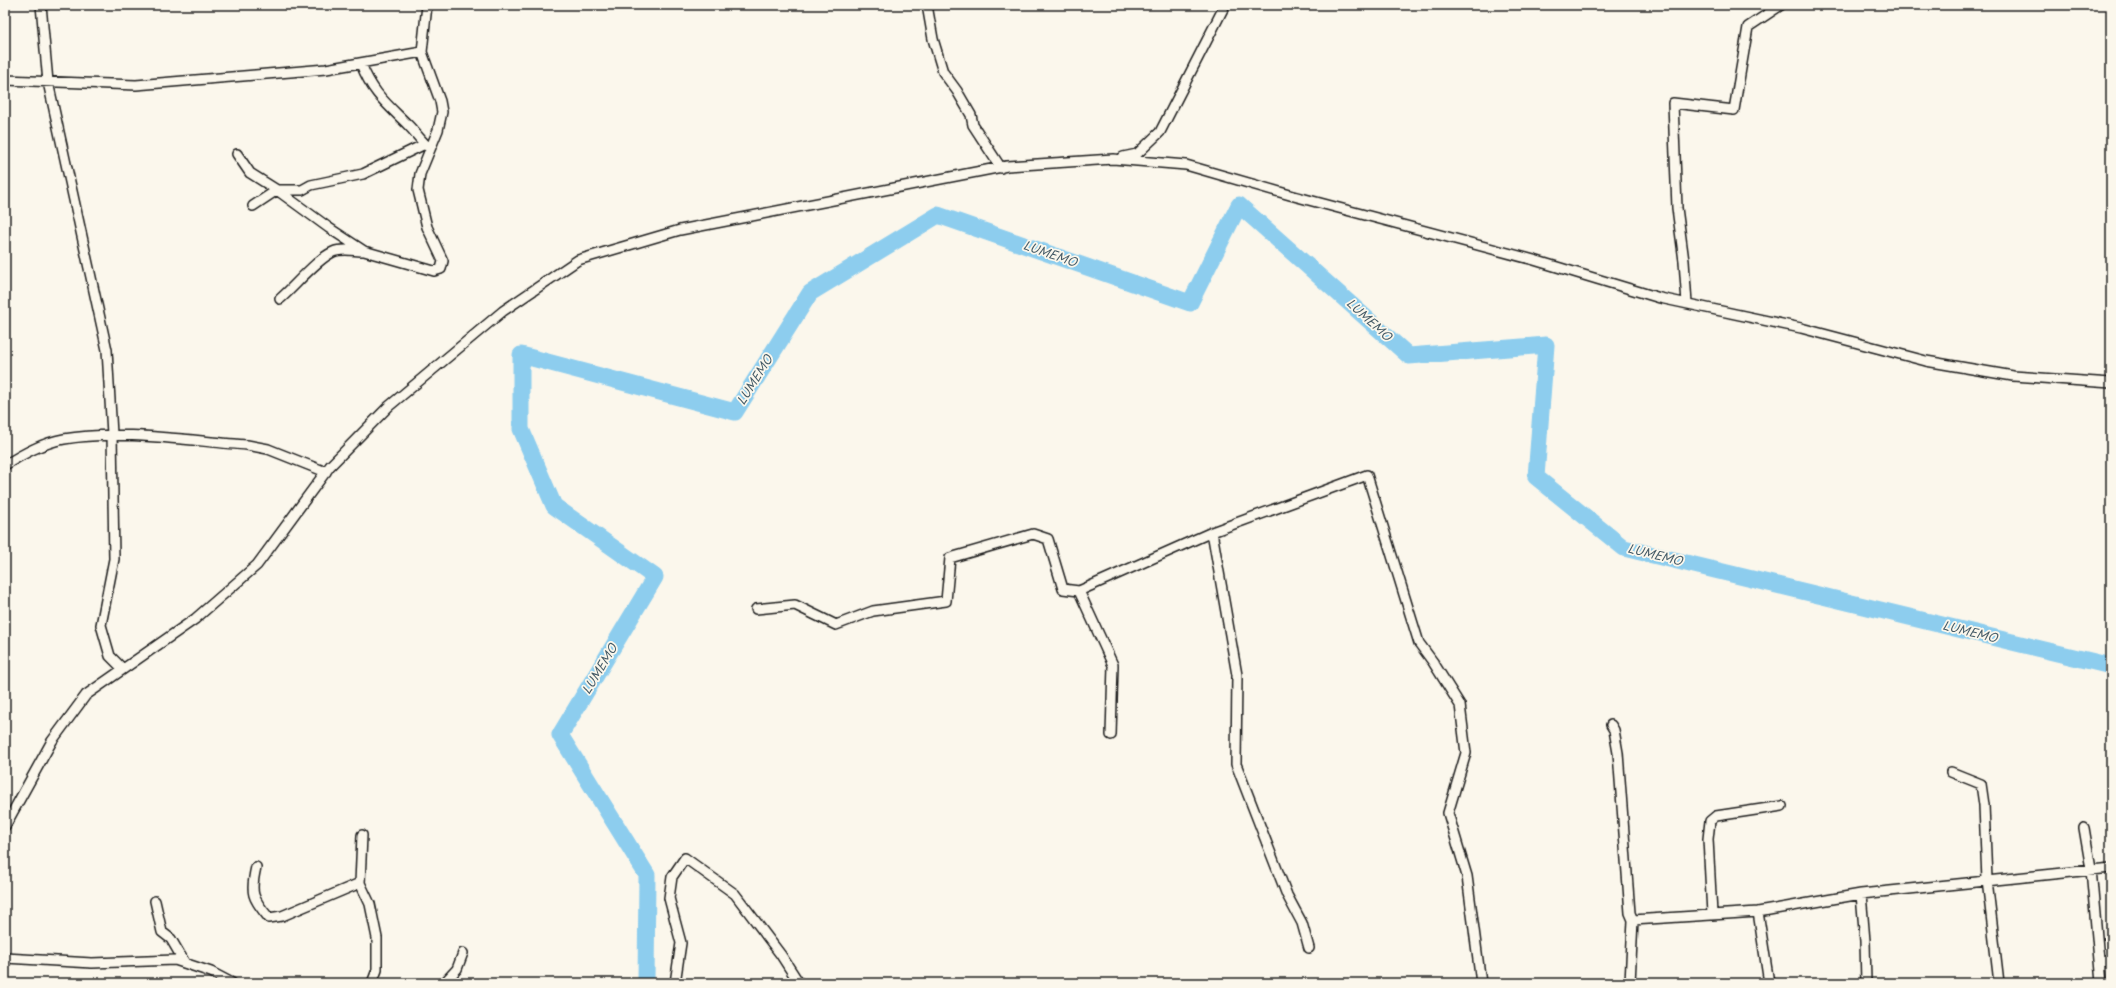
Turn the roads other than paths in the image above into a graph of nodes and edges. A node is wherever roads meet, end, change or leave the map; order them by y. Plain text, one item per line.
1 (41, 5) edge
2 (427, 5) edge
3 (927, 5) edge
4 (1225, 5) edge
5 (1781, 5) edge
6 (422, 52) junction
7 (361, 64) junction
8 (5, 80) edge
9 (48, 82) junction
10 (427, 146) junction
11 (237, 154) dead end
12 (1113, 160) junction
13 (1001, 168) junction
14 (277, 190) junction
15 (253, 206) dead end
16 (364, 251) junction
17 (280, 299) dead end
18 (1686, 303) junction
19 (2111, 383) edge
20 (112, 434) junction
21 (5, 465) edge
22 (326, 472) junction
23 (1212, 532) junction
24 (1079, 590) junction
25 (756, 609) dead end
26 (123, 669) junction
27 (1612, 725) dead end
28 (1111, 734) dead end
29 (1951, 772) dead end
30 (1782, 806) dead end
31 (5, 826) edge
32 (2084, 828) dead end
33 (362, 835) dead end
34 (256, 867) dead end
35 (2111, 868) edge
36 (2091, 869) junction
37 (1987, 880) junction
38 (360, 883) junction
39 (1861, 894) junction
40 (155, 901) dead end
41 (1758, 912) junction
42 (1712, 914) junction
43 (1633, 920) junction
44 (1309, 948) dead end
45 (463, 953) dead end
46 (5, 958) edge
47 (2111, 961) edge
48 (2100, 962) junction
49 (185, 963) junction
50 (232, 983) edge
51 (372, 983) edge
52 (444, 983) edge
53 (675, 983) edge
54 (799, 983) edge
55 (1481, 983) edge
56 (1630, 983) edge
57 (1769, 983) edge
58 (1866, 983) edge
59 (1999, 983) edge
60 (2101, 983) edge

1 - 9 street
2 - 6 street
3 - 13 street
4 - 12 street
5 - 18 street
6 - 7 street
6 - 10 street
7 - 9 street
7 - 10 street
8 - 9 street
9 - 20 street
10 - 14 street
10 - 16 street
11 - 14 street
12 - 13 street
12 - 18 street
13 - 22 street
14 - 15 street
14 - 16 street
16 - 17 street
18 - 19 street
20 - 21 street
20 - 22 street
20 - 26 street
22 - 26 street
23 - 24 street
23 - 44 street
23 - 55 street
24 - 25 street
24 - 28 street
26 - 31 street
27 - 43 street
29 - 37 street
30 - 42 street
32 - 36 street
33 - 38 street
34 - 38 street
35 - 36 street
36 - 37 street
36 - 48 street
37 - 39 street
37 - 59 street
38 - 51 street
39 - 41 street
39 - 58 street
40 - 49 street
41 - 42 street
41 - 57 street
42 - 43 street
43 - 56 street
45 - 52 street
46 - 49 street
47 - 48 street
48 - 60 street
49 - 50 street
53 - 54 street

